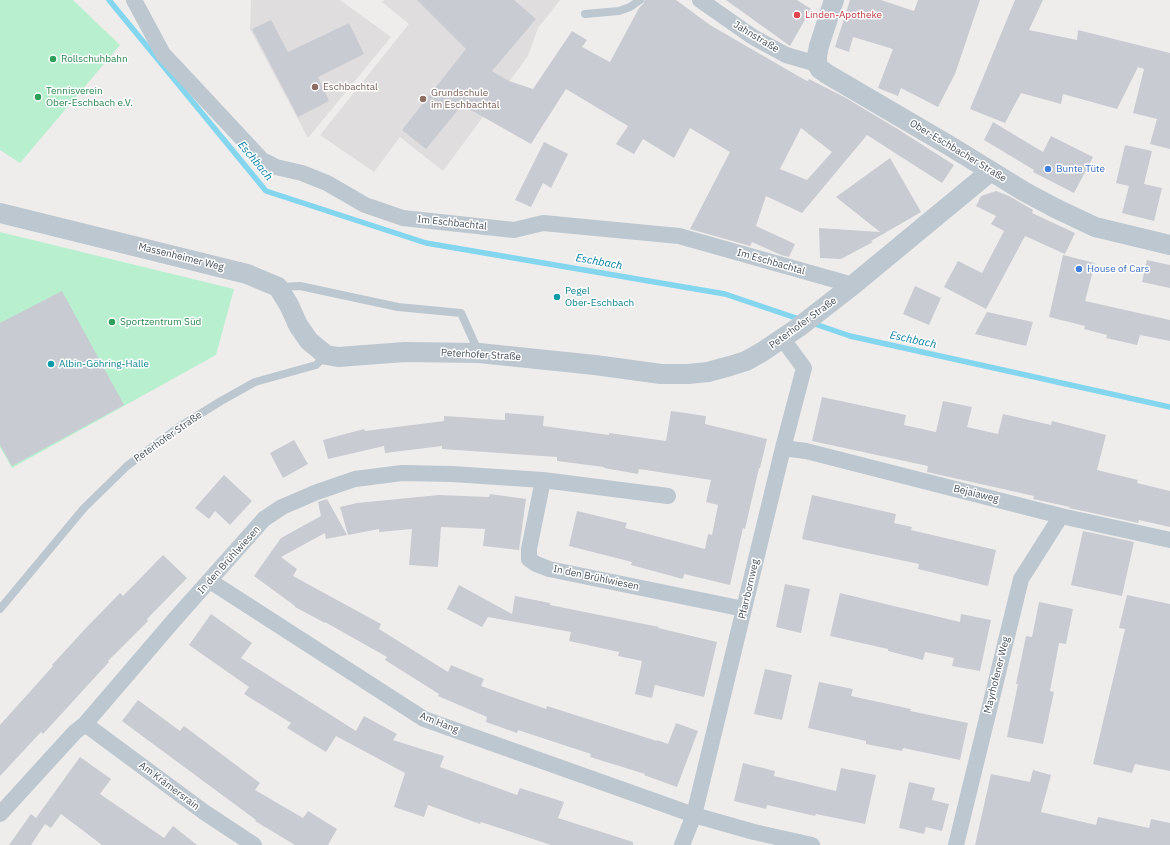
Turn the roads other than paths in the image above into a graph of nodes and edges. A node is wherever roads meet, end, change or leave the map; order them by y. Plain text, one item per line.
1 (134, 0) edge
2 (640, 0) edge
3 (700, 0) edge
4 (834, 0) edge
5 (585, 14) dead end
6 (817, 64) junction
7 (991, 171) junction
8 (0, 213) edge
9 (1170, 245) edge
10 (278, 287) junction
11 (846, 291) junction
12 (782, 338) junction
13 (479, 353) junction
14 (326, 355) junction
15 (783, 448) junction
16 (543, 480) junction
17 (668, 496) dead end
18 (1061, 516) junction
19 (1170, 540) edge
20 (210, 581) junction
21 (0, 609) edge
22 (744, 609) junction
23 (85, 724) junction
24 (0, 814) edge
25 (694, 815) junction
26 (254, 845) edge
27 (682, 845) edge
28 (812, 845) edge
29 (956, 845) edge

1 - 11 street, Im Eschbachtal
2 - 5 lane
3 - 6 street, Jahnstraße
4 - 6 street
6 - 7 street, Ober-Eschbacher Straße
7 - 9 street, Ober-Eschbacher Straße
7 - 11 street, Peterhofer Straße
8 - 10 street, Massenheimer Weg
10 - 13 lane
10 - 14 street
11 - 12 street, Peterhofer Straße
12 - 13 street, Peterhofer Straße
12 - 15 street, Pfarrbornweg
13 - 14 street, Peterhofer Straße
14 - 21 lane, Peterhofer Straße
15 - 18 street, Bejaiaweg
15 - 22 street, Pfarrbornweg
16 - 17 street, In den Brühlwiesen
16 - 20 street, In den Brühlwiesen
16 - 22 street, In den Brühlwiesen
18 - 19 street, Bejaiaweg
18 - 29 street, Mayrhofener Weg
20 - 23 street, In den Brühlwiesen
20 - 25 street, Am Hang
22 - 25 street, Pfarrbornweg
23 - 24 street, In den Brühlwiesen
23 - 26 street, Am Krämersrain
25 - 27 street, Pfarrbornweg
25 - 28 street, Am Hang

